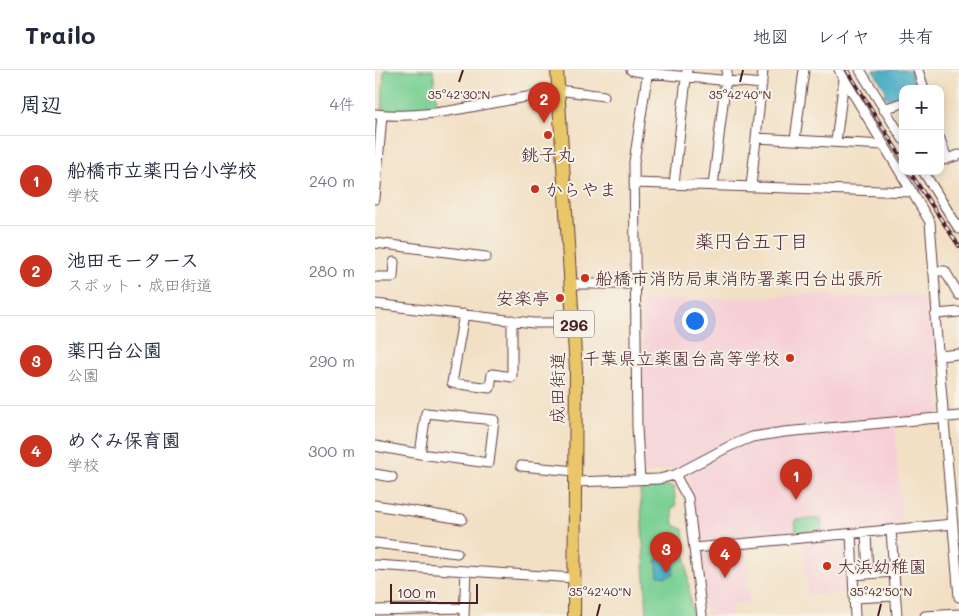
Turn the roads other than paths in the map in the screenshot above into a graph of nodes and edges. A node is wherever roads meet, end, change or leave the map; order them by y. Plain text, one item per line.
1 (557, 70) edge
2 (631, 70) edge
3 (727, 70) edge
4 (763, 70) edge
5 (803, 70) edge
6 (839, 70) edge
7 (860, 70) edge
8 (919, 70) edge
9 (647, 72) edge
10 (686, 73) edge
11 (844, 79) junction
12 (726, 81) junction
13 (762, 84) junction
14 (923, 85) edge
15 (558, 91) junction
16 (604, 96) dead end
17 (899, 104) edge
18 (883, 109) junction
19 (379, 115) edge
20 (899, 133) edge
21 (756, 138) junction
22 (795, 140) junction
23 (836, 142) junction
24 (377, 144) edge
25 (884, 145) junction
26 (959, 155) edge
27 (944, 160) edge
28 (377, 163) edge
29 (925, 175) edge
30 (635, 183) junction
31 (674, 184) junction
32 (713, 186) junction
33 (751, 187) junction
34 (913, 192) junction
35 (375, 199) edge
36 (959, 229) edge
37 (375, 243) edge
38 (486, 257) dead end
39 (394, 262) dead end
40 (933, 271) junction
41 (375, 277) edge
42 (571, 284) junction
43 (636, 284) junction
44 (959, 295) edge
45 (375, 304) edge
46 (959, 312) edge
47 (464, 314) junction
48 (937, 314) junction
49 (511, 320) junction
50 (574, 323) junction
51 (959, 354) edge
52 (939, 356) junction
53 (959, 416) edge
54 (944, 418) junction
55 (375, 446) edge
56 (420, 454) junction
57 (521, 466) dead end
58 (375, 474) edge
59 (675, 475) junction
60 (392, 477) dead end
61 (575, 477) junction
62 (640, 480) junction
63 (955, 498) edge
64 (375, 505) edge
65 (462, 519) dead end
66 (953, 524) junction
67 (891, 530) junction
68 (866, 532) junction
69 (851, 534) junction
70 (375, 543) edge
71 (694, 548) junction
72 (444, 551) junction
73 (457, 553) dead end
74 (375, 566) edge
75 (443, 570) junction
76 (466, 571) junction
77 (894, 572) junction
78 (868, 574) junction
79 (853, 575) junction
80 (574, 578) junction
81 (895, 596) junction
82 (959, 596) edge
83 (854, 598) junction
84 (375, 610) edge
85 (464, 612) edge
86 (959, 614) edge
87 (573, 616) edge
88 (702, 616) edge
89 (855, 616) edge
90 (897, 616) edge
91 (925, 616) edge

1 - 15 highway, 成田街道 / 296
2 - 9 street
3 - 12 street
4 - 13 street
5 - 22 street
6 - 11 street
7 - 18 street
8 - 14 street
9 - 10 street
9 - 30 street
10 - 12 street
10 - 31 street
11 - 23 street
11 - 25 street
12 - 13 street
12 - 32 street
13 - 21 street
15 - 16 street
15 - 19 street
15 - 42 highway, 成田街道 / 296
17 - 18 street
18 - 20 street
19 - 24 street
21 - 22 street
21 - 33 street
22 - 23 street
23 - 25 street
24 - 28 street
25 - 34 street
26 - 27 street
28 - 35 street
29 - 36 street
30 - 31 street
30 - 43 street
31 - 32 street
32 - 33 street
33 - 34 street
34 - 40 street
37 - 38 street
39 - 41 street
40 - 44 street
40 - 48 street
42 - 43 street
42 - 50 highway, 成田街道 / 296
43 - 62 street
45 - 47 street
46 - 48 street
47 - 49 street
47 - 49 street
48 - 52 street
49 - 50 street
50 - 61 highway, 成田街道 / 296
51 - 52 street
52 - 54 street
53 - 54 street
54 - 59 street
54 - 63 street
55 - 56 street
56 - 56 street
57 - 61 street
58 - 60 street
59 - 62 street
59 - 71 street
61 - 62 street
61 - 80 highway, 成田街道 / 296
63 - 66 street
64 - 65 street
66 - 67 street
66 - 82 street
67 - 68 street
67 - 77 street
68 - 69 street
68 - 78 street
69 - 71 street
69 - 79 street
70 - 72 street
71 - 88 street
72 - 73 street
72 - 75 street
74 - 75 street
75 - 76 street
76 - 80 street
76 - 85 street
77 - 78 street
77 - 81 street
78 - 79 street
79 - 83 street
80 - 87 highway, 成田街道 / 296
81 - 83 street
81 - 90 street
83 - 89 street
84 - 85 street
86 - 91 street

